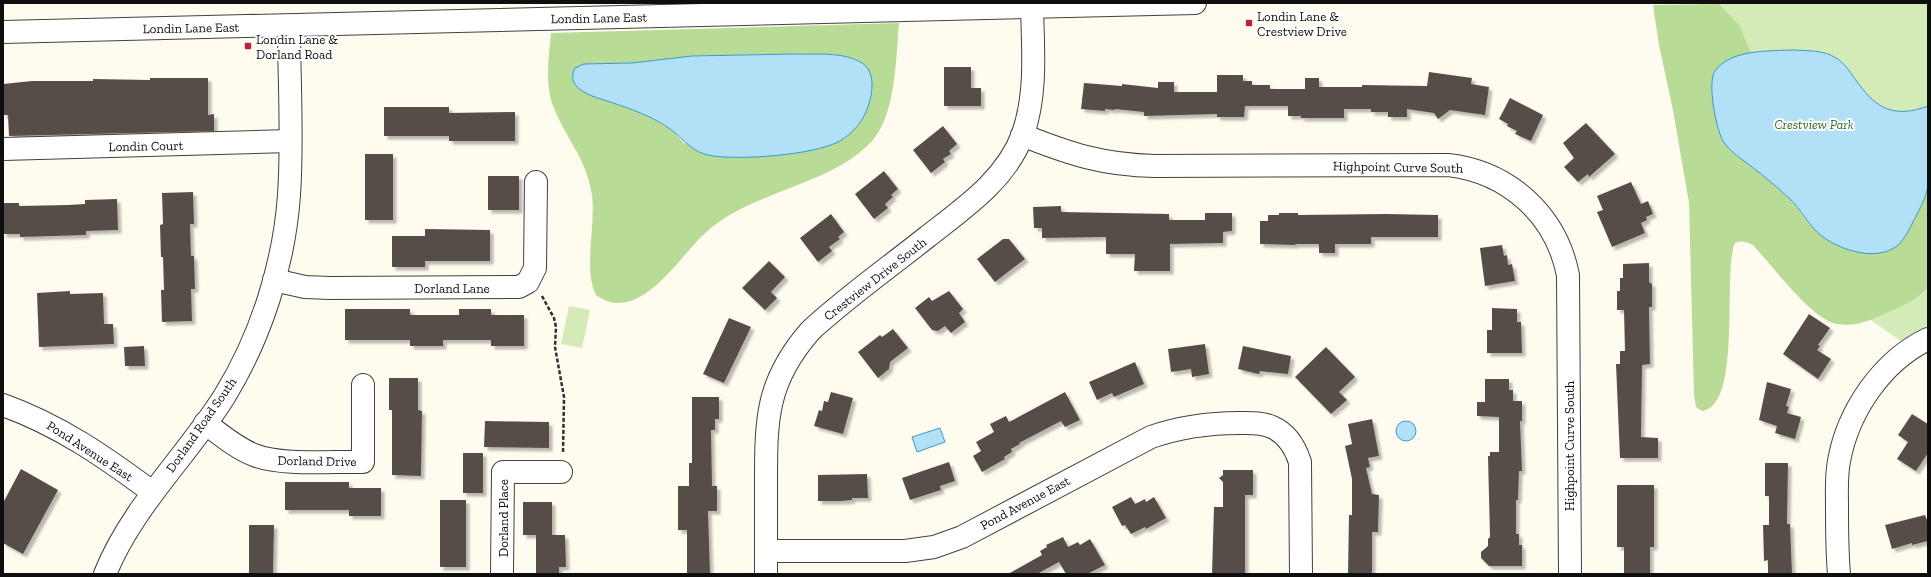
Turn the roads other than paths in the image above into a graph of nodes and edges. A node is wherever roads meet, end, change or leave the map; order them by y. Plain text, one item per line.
1 (1195, 3) edge
2 (1032, 7) junction
3 (498, 12) edge
4 (289, 26) junction
5 (3, 32) edge
6 (1022, 136) junction
7 (290, 141) junction
8 (3, 149) edge
9 (536, 182) dead end
10 (274, 280) junction
11 (1928, 339) edge
12 (363, 385) dead end
13 (3, 405) edge
14 (205, 423) junction
15 (561, 472) road end
16 (152, 492) junction
17 (766, 551) junction
18 (105, 574) edge
19 (502, 574) edge
20 (766, 574) edge
21 (1301, 574) edge
22 (1570, 574) edge
23 (1839, 574) edge

1 - 2 street, Londin Lane East
2 - 3 street, Londin Lane East
2 - 6 street, Crestview Drive South
3 - 4 street, Londin Lane East
4 - 5 street, Londin Lane East
4 - 7 street, Dorland Road South
6 - 17 street, Crestview Drive South
6 - 22 street, Highpoint Curve South
7 - 8 street, Londin Court
7 - 10 street, Dorland Road South
9 - 10 street, Dorland Lane
10 - 14 street, Dorland Road South
11 - 23 street
12 - 14 street, Dorland Drive
13 - 16 street, Pond Avenue East
14 - 16 street, Dorland Road South
15 - 19 street, Dorland Place
16 - 18 street, Dorland Road South
17 - 20 street, Crestview Drive South
17 - 21 street, Pond Avenue East

